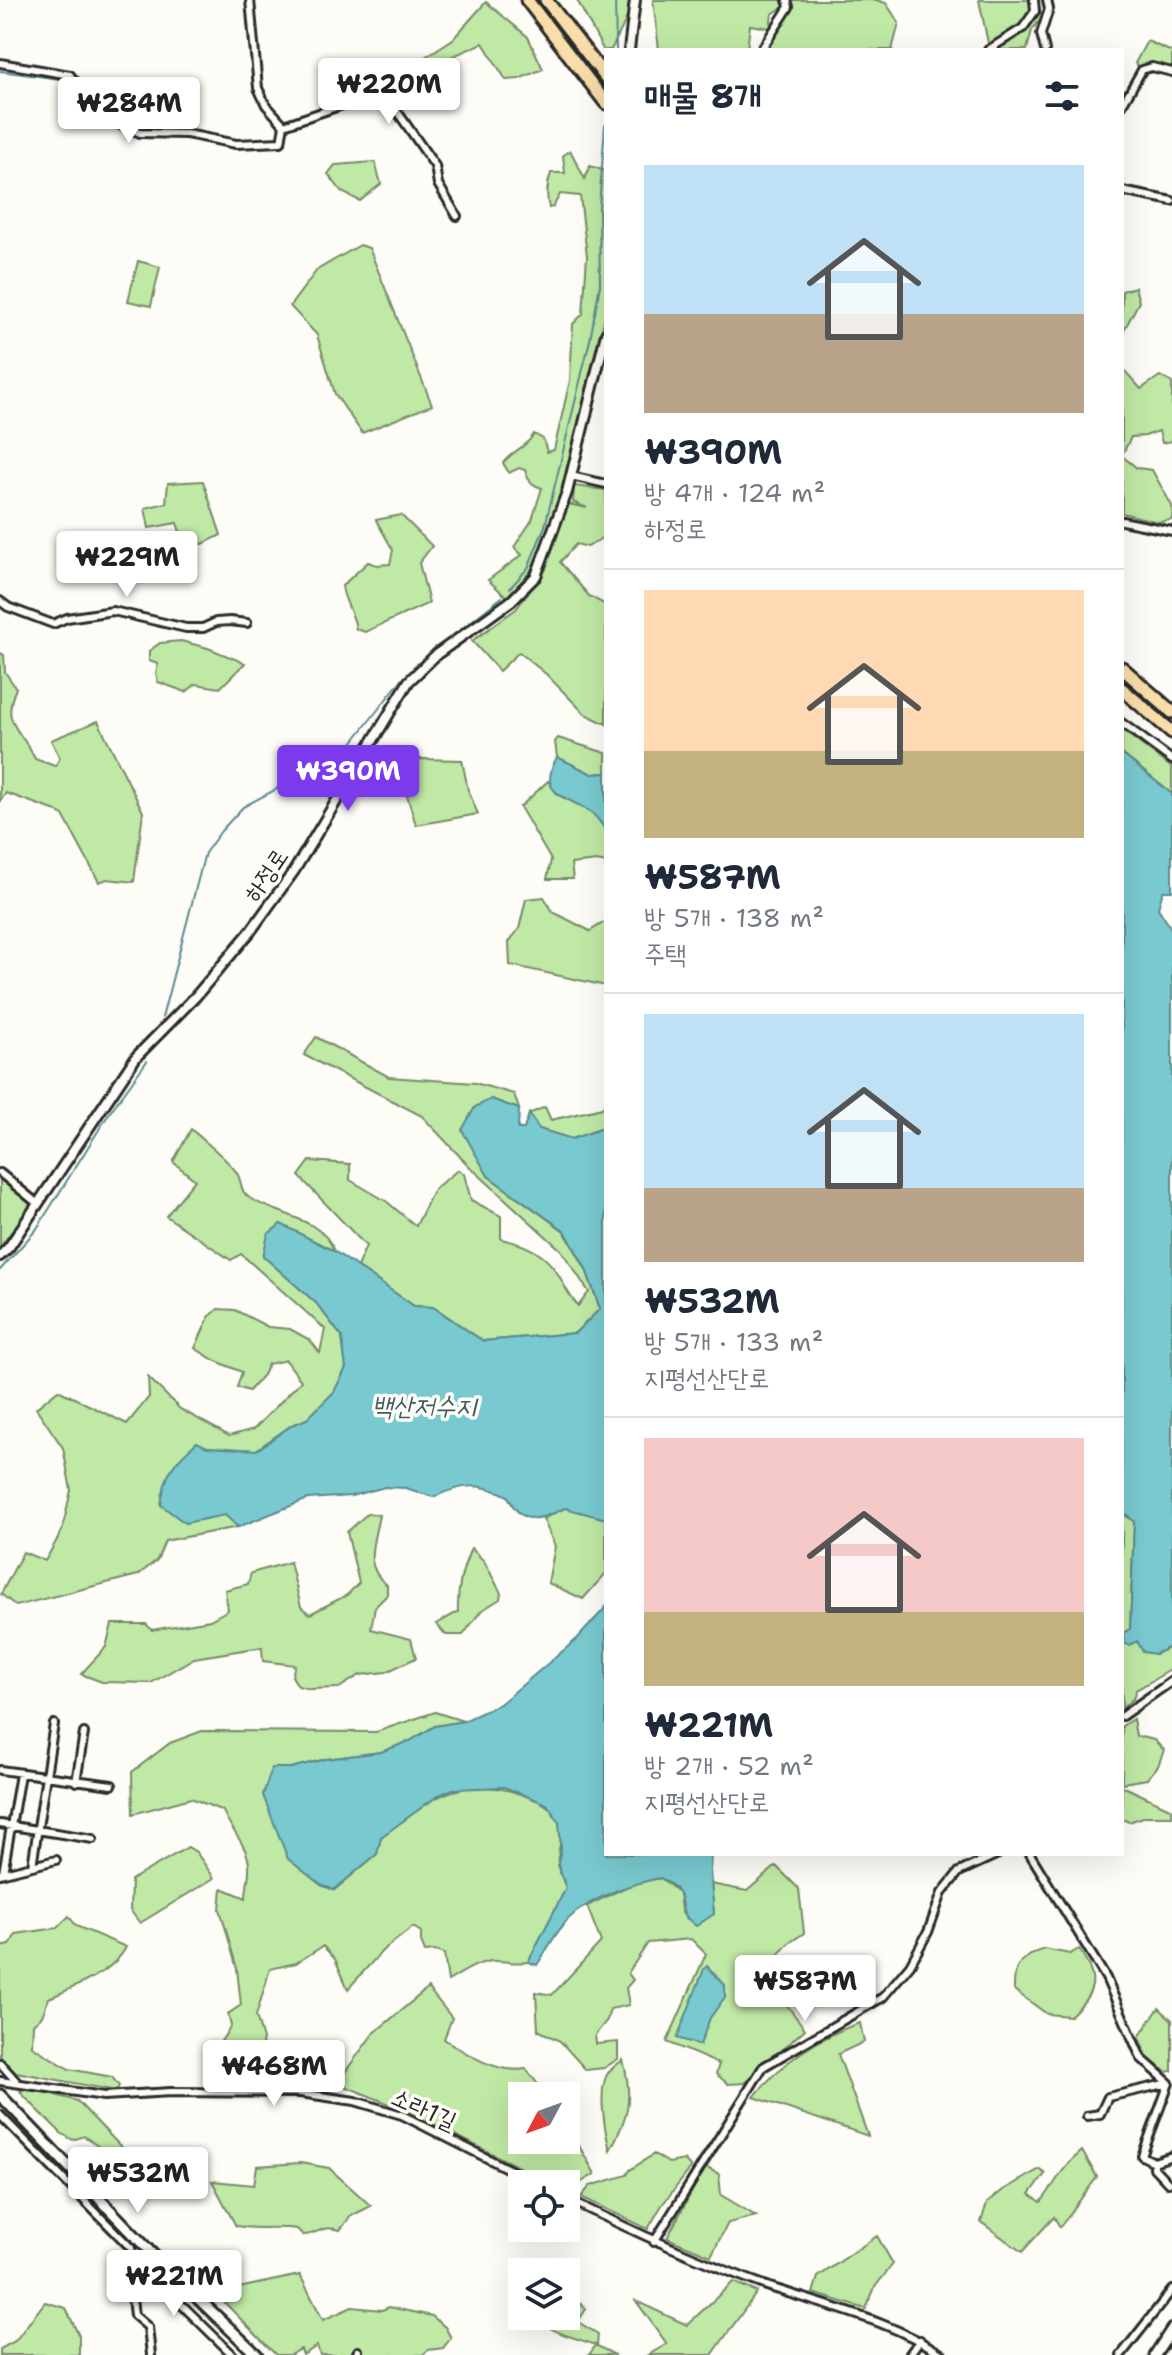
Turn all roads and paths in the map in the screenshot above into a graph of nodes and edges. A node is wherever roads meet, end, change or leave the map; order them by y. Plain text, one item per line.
1 (250, 0) edge
2 (527, 0) edge
3 (546, 0) edge
4 (635, 0) edge
5 (787, 0) edge
6 (1034, 0) edge
7 (1047, 0) edge
8 (629, 48) edge
9 (762, 48) edge
10 (993, 48) edge
11 (1044, 48) edge
12 (0, 63) edge
13 (1172, 72) edge
14 (604, 75) edge
15 (604, 100) edge
16 (1124, 102) edge
17 (284, 125) junction
18 (1124, 191) edge
19 (1172, 201) edge
20 (457, 216) dead end
21 (604, 342) edge
22 (571, 476) junction
23 (604, 484) edge
24 (1124, 521) edge
25 (1172, 531) edge
26 (0, 601) edge
27 (247, 623) dead end
28 (1124, 670) edge
29 (1124, 691) edge
30 (1172, 712) edge
31 (1124, 724) edge
32 (1172, 732) edge
33 (1172, 760) edge
34 (0, 1173) edge
35 (38, 1204) junction
36 (0, 1256) edge
37 (1172, 1681) edge
38 (1124, 1715) edge
39 (54, 1724) dead end
40 (84, 1733) dead end
41 (0, 1770) edge
42 (20, 1774) junction
43 (46, 1778) junction
44 (76, 1782) junction
45 (112, 1785) dead end
46 (0, 1824) edge
47 (11, 1826) junction
48 (37, 1830) junction
49 (93, 1839) dead end
50 (994, 1856) edge
51 (1031, 1856) edge
52 (56, 1860) dead end
53 (32, 1866) junction
54 (2, 1874) edge
55 (0, 2063) edge
56 (0, 2081) edge
57 (1170, 2082) edge
58 (17, 2083) junction
59 (0, 2095) edge
60 (0, 2115) edge
61 (1087, 2116) dead end
62 (1172, 2156) edge
63 (1154, 2162) junction
64 (510, 2170) edge
65 (1168, 2183) dead end
66 (580, 2205) edge
67 (654, 2242) junction
68 (131, 2264) junction
69 (1172, 2290) edge
70 (1172, 2329) edge
71 (920, 2340) junction
72 (151, 2355) edge
73 (233, 2355) edge
74 (257, 2355) edge
75 (909, 2355) edge
76 (943, 2355) edge
77 (1121, 2355) edge
78 (1155, 2355) edge

1 - 17 street
2 - 15 highway
3 - 14 highway
4 - 8 street
5 - 9 street
6 - 10 street
7 - 11 street
12 - 17 street
13 - 16 street
17 - 20 street
18 - 19 street
21 - 22 street, 하정로
22 - 23 street
22 - 35 street, 하정로
24 - 25 street
26 - 27 street
28 - 30 highway
29 - 32 highway
31 - 33 street
34 - 35 street
35 - 36 street, 하정로
37 - 38 street
39 - 43 street
40 - 44 street
41 - 42 street
42 - 43 street
42 - 47 street
43 - 44 street
43 - 48 street
44 - 45 street
46 - 47 street
47 - 48 street
47 - 54 street
48 - 49 street
48 - 53 street
50 - 67 street
51 - 57 street
52 - 53 street
53 - 54 street
55 - 58 street
56 - 58 street, 소라1길
57 - 61 street
57 - 63 street
58 - 64 street, 소라1길
59 - 74 main road
60 - 68 street
62 - 63 street
63 - 65 street
66 - 67 street
67 - 71 street
68 - 72 street
68 - 73 street
69 - 77 street
70 - 78 main road
71 - 75 street
71 - 76 street

